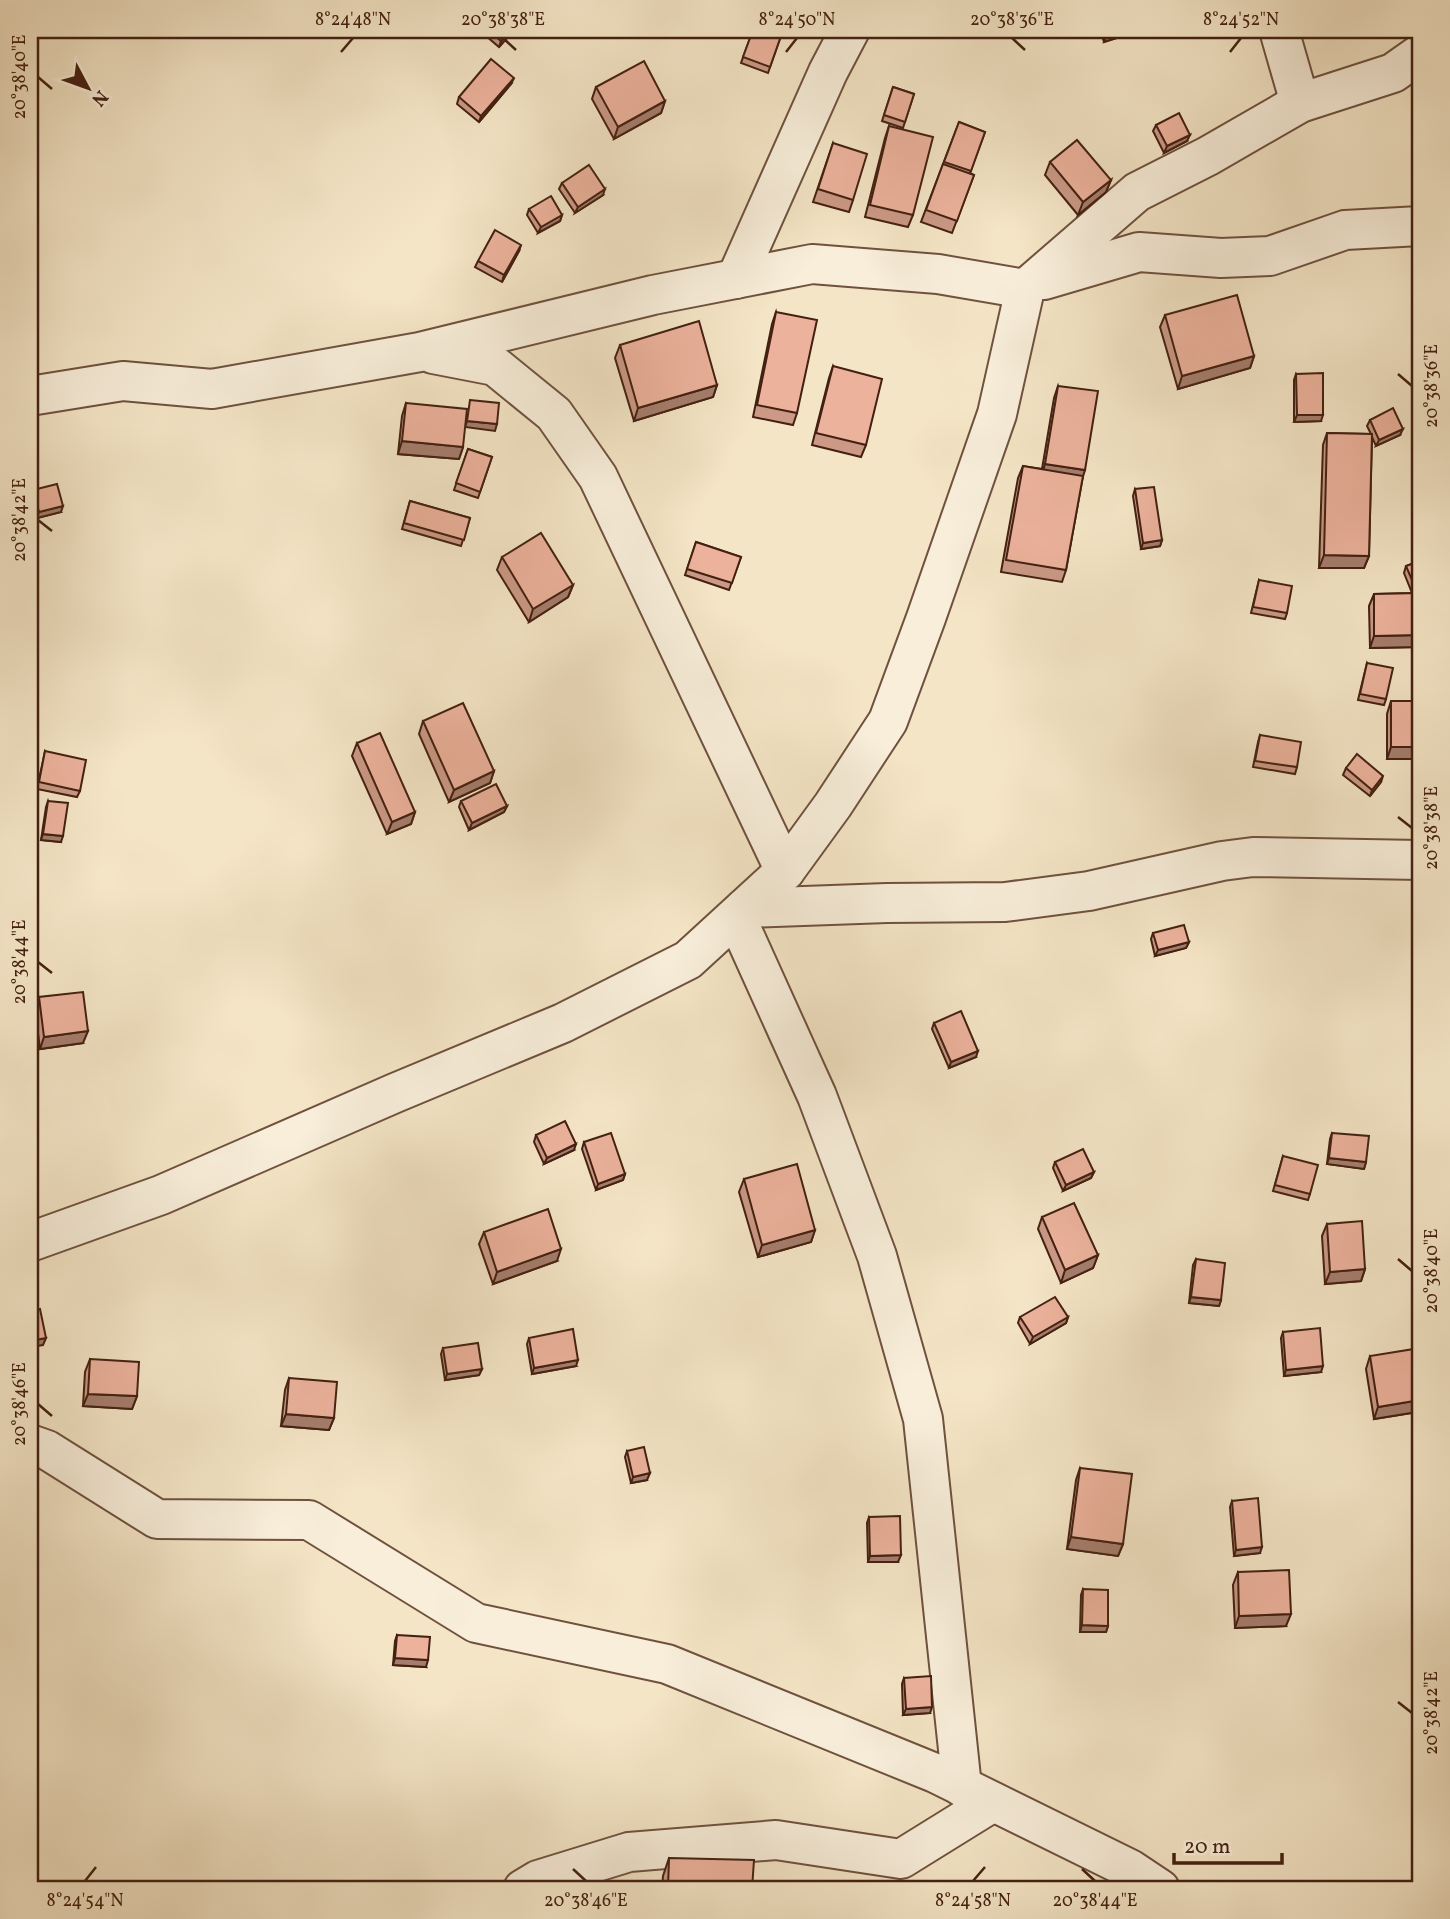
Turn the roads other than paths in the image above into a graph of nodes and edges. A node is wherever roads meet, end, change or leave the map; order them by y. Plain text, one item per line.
1 (850, 30) edge
2 (1279, 30) edge
3 (1420, 54) edge
4 (1300, 103) junction
5 (1420, 226) edge
6 (736, 279) junction
7 (1028, 286) junction
8 (421, 352) junction
9 (30, 396) edge
10 (1420, 860) edge
11 (785, 871) junction
12 (741, 912) junction
13 (30, 1242) edge
14 (30, 1444) edge
15 (977, 1795) junction
16 (523, 1889) edge
17 (1160, 1889) edge

1 - 6 street
2 - 4 street
3 - 4 street
4 - 7 street
5 - 7 street
6 - 7 street
6 - 8 street
7 - 11 street
8 - 9 street
8 - 11 street
10 - 12 street
11 - 12 street
12 - 13 street
12 - 15 street
14 - 15 street
15 - 16 street
15 - 17 street

